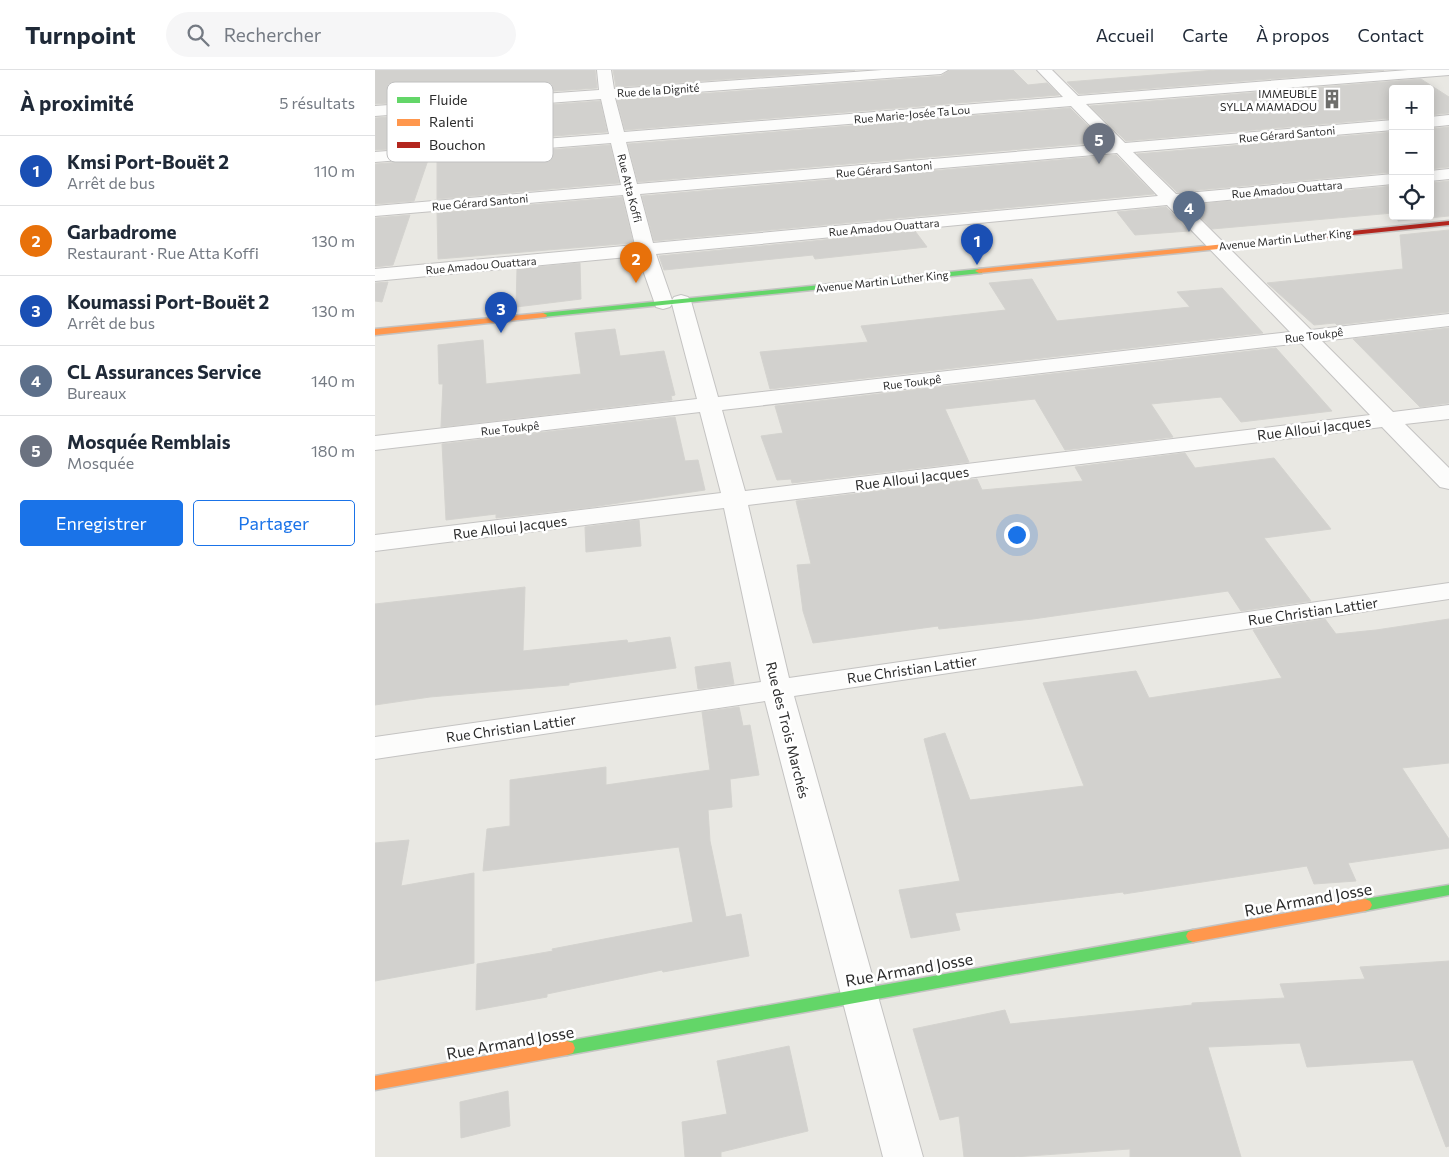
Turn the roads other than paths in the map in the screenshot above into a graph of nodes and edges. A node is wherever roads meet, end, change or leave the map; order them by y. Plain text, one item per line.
1 (604, 70) edge
2 (941, 70) edge
3 (1044, 70) edge
4 (1449, 71) edge
5 (607, 94) junction
6 (553, 98) edge
7 (1074, 101) junction
8 (1449, 120) edge
9 (1434, 122) edge
10 (1389, 125) edge
11 (618, 138) junction
12 (553, 143) edge
13 (1121, 149) junction
14 (1449, 174) edge
15 (1434, 176) edge
16 (1389, 179) edge
17 (632, 190) junction
18 (1171, 200) junction
19 (375, 211) edge
20 (1449, 223) edge
21 (1216, 246) junction
22 (645, 250) junction
23 (375, 275) edge
24 (672, 302) junction
25 (1449, 320) edge
26 (375, 332) edge
27 (1304, 336) junction
28 (708, 405) junction
29 (1449, 412) edge
30 (1386, 420) junction
31 (375, 443) edge
32 (1449, 482) edge
33 (735, 500) junction
34 (375, 543) edge
35 (1449, 591) edge
36 (777, 688) junction
37 (375, 748) edge
38 (1449, 890) edge
39 (859, 995) junction
40 (375, 1083) edge
41 (903, 1157) edge

1 - 5 street, Rue Atta Koffi
2 - 5 street, Rue de la Dignité
3 - 7 street
4 - 7 street, Rue Marie-Josée Ta Lou
5 - 6 street, Rue de la Dignité
5 - 11 street, Rue Atta Koffi
7 - 11 street, Rue Marie-Josée Ta Lou
7 - 13 street
8 - 9 street
10 - 13 street, Rue Gérard Santoni
11 - 12 street, Rue Marie-Josée Ta Lou
11 - 17 street, Rue Atta Koffi
13 - 17 street, Rue Gérard Santoni
13 - 18 street
14 - 15 street
16 - 18 street, Rue Amadou Ouattara
17 - 19 street, Rue Gérard Santoni
17 - 22 street, Rue Atta Koffi
18 - 21 street
18 - 22 street, Rue Amadou Ouattara
20 - 21 street, Avenue Martin Luther King
21 - 24 street, Avenue Martin Luther King
21 - 27 street
22 - 23 street, Rue Amadou Ouattara
22 - 24 street, Rue Atta Koffi
24 - 26 street, Avenue Martin Luther King
24 - 28 street, Rue des Trois Marchés
25 - 27 street, Rue Toukpê
27 - 28 street, Rue Toukpê
27 - 30 street
28 - 31 street, Rue Toukpê
28 - 33 street, Rue des Trois Marchés
29 - 30 street, Rue Alloui Jacques
30 - 32 street
30 - 33 street, Rue Alloui Jacques
33 - 34 street, Rue Alloui Jacques
33 - 36 street, Rue des Trois Marchés
35 - 36 street, Rue Christian Lattier
36 - 37 street, Rue Christian Lattier
36 - 39 street, Rue des Trois Marchés
38 - 39 street, Rue Armand Josse
39 - 40 street, Rue Armand Josse
39 - 41 street, Rue des Trois Marchés

